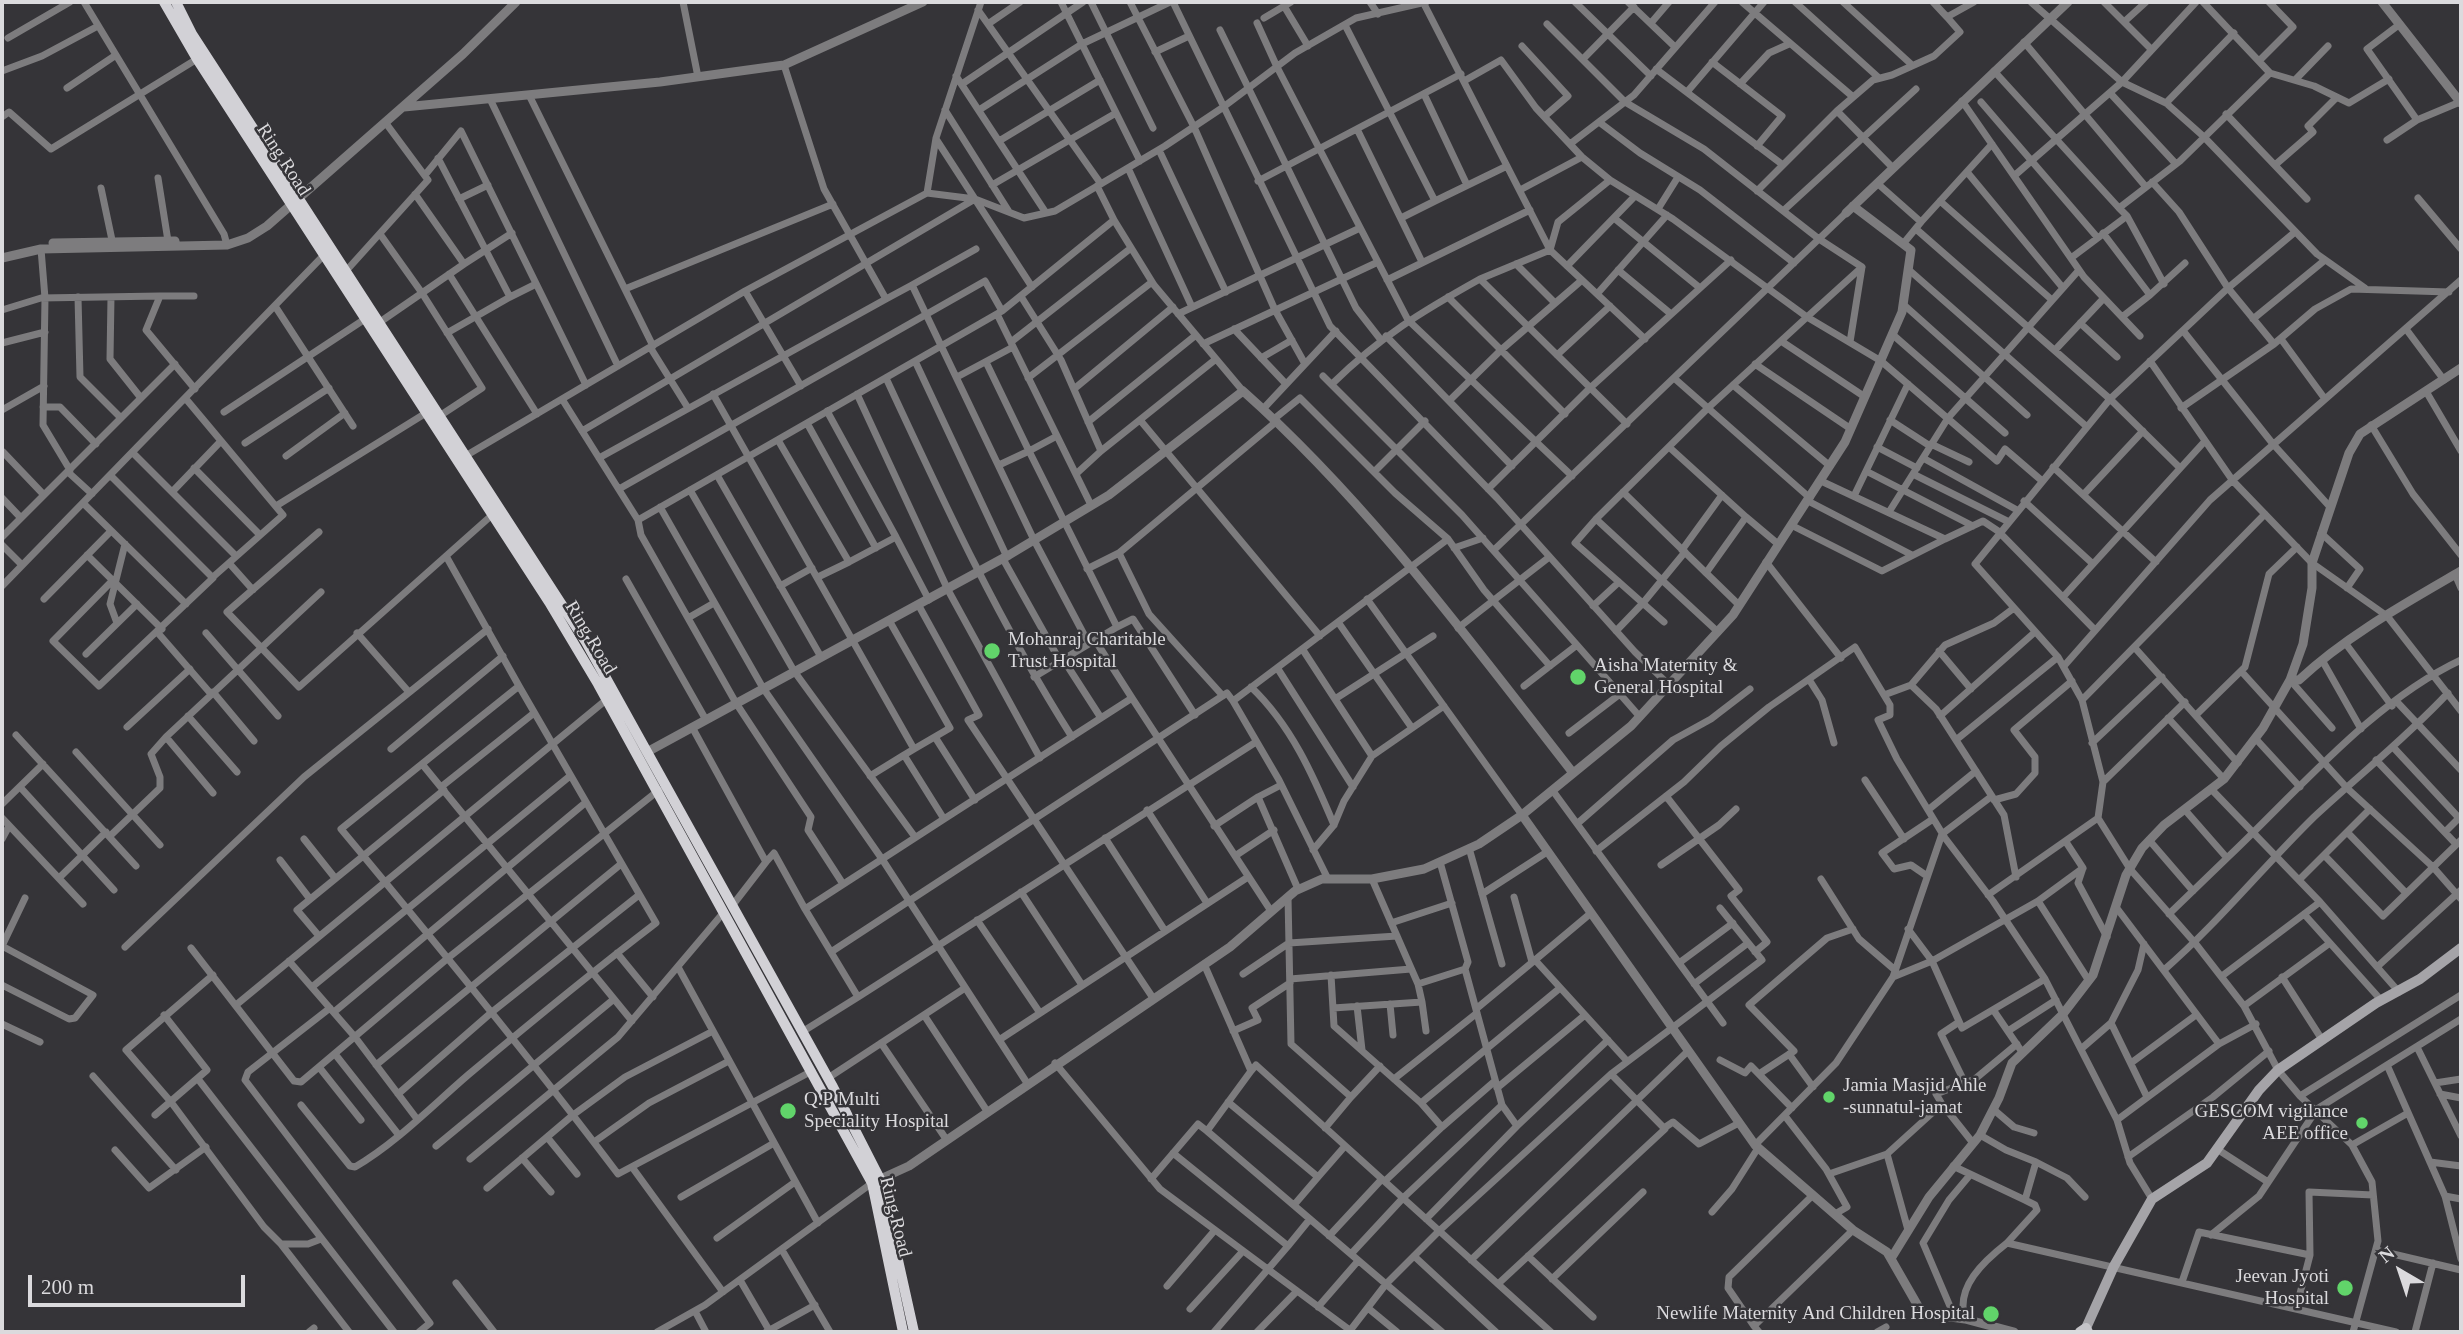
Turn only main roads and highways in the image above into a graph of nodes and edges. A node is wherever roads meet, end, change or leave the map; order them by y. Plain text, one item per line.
1 (164, 2) edge
2 (176, 2) edge
3 (295, 201) junction
4 (661, 789) junction
5 (728, 909) junction
6 (2461, 948) edge
7 (876, 1181) junction
8 (2085, 1331) edge
9 (903, 1332) edge
10 (914, 1332) edge

1 - 3 highway, Ring Road
2 - 3 highway, Ring Road
3 - 4 highway, Ring Road
3 - 4 highway, Ring Road
4 - 5 highway, Ring Road
5 - 7 highway, Ring Road
5 - 7 highway, Ring Road
6 - 8 main road
7 - 9 highway, Ring Road
7 - 10 highway, Ring Road

